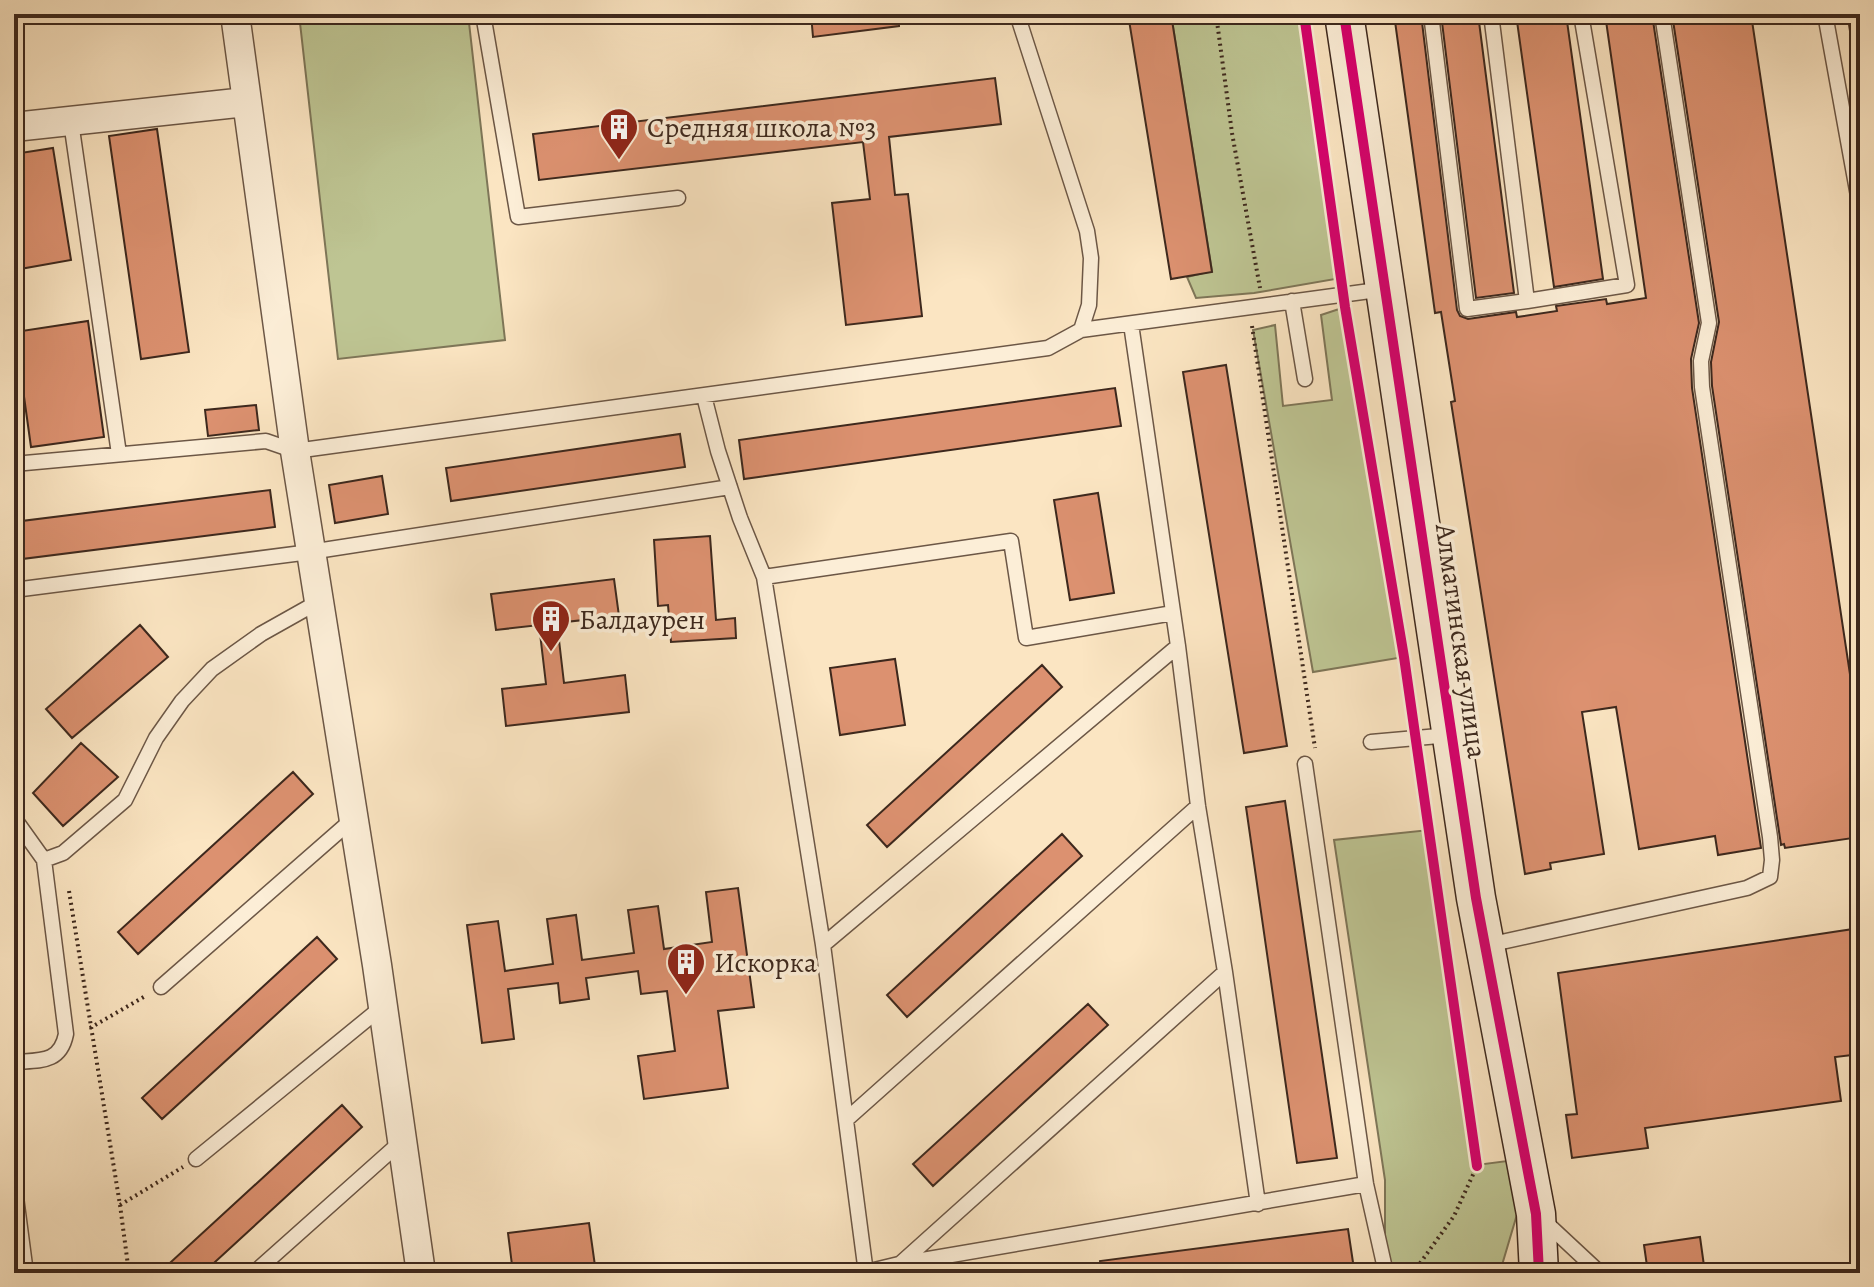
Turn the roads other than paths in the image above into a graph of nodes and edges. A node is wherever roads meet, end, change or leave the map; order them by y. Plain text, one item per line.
1 (235, 14) edge
2 (483, 14) edge
3 (1017, 14) edge
4 (1344, 14) edge
5 (1431, 14) edge
6 (1491, 14) edge
7 (1581, 14) edge
8 (1662, 14) edge
9 (1825, 14) edge
10 (246, 102) junction
11 (71, 122) junction
12 (14, 127) edge
13 (678, 198) dead end
14 (1860, 207) edge
15 (1385, 289) junction
16 (1292, 301) junction
17 (1527, 301) junction
18 (1131, 324) junction
19 (1081, 330) junction
20 (1305, 379) dead end
21 (704, 396) junction
22 (295, 451) junction
23 (119, 454) junction
24 (14, 464) edge
25 (730, 487) junction
26 (310, 552) junction
27 (764, 577) junction
28 (14, 590) edge
29 (318, 602) junction
30 (1173, 613) junction
31 (1178, 646) junction
32 (1452, 735) junction
33 (1371, 742) dead end
34 (1305, 764) dead end
35 (1198, 806) junction
36 (14, 818) edge
37 (353, 819) junction
38 (44, 860) junction
39 (823, 945) junction
40 (1485, 946) junction
41 (1225, 972) junction
42 (161, 987) road end
43 (383, 1006) junction
44 (14, 1062) edge
45 (847, 1119) junction
46 (402, 1140) junction
47 (196, 1159) road end
48 (14, 1182) edge
49 (1366, 1184) junction
50 (1258, 1204) junction
51 (1536, 1214) junction
52 (899, 1264) junction
53 (866, 1272) edge
54 (26, 1273) edge
55 (254, 1273) edge
56 (421, 1273) edge
57 (1386, 1273) edge
58 (1539, 1273) edge
59 (1600, 1273) edge

1 - 10 street
2 - 13 lane
3 - 19 lane
4 - 15 street, Алматинская улица
5 - 17 lane
6 - 17 lane
7 - 17 lane
8 - 40 lane
9 - 14 lane
10 - 11 street
10 - 22 street
11 - 12 street
11 - 23 lane
15 - 16 lane
15 - 32 street, Алматинская улица
16 - 18 lane
16 - 20 lane
18 - 19 lane
18 - 30 lane
19 - 21 lane
21 - 22 lane
21 - 25 lane
22 - 23 lane
22 - 26 street
23 - 24 lane
25 - 26 lane
25 - 27 lane
26 - 28 lane
26 - 29 street
27 - 30 lane
27 - 39 lane
29 - 37 street
29 - 38 lane
30 - 31 lane
31 - 35 lane
31 - 39 lane
32 - 33 lane
32 - 40 street, Алматинская улица
34 - 49 lane
35 - 41 lane
35 - 45 lane
36 - 38 lane
37 - 42 lane
37 - 43 street
38 - 44 lane
39 - 45 lane
40 - 51 street, Алматинская улица
41 - 50 lane
41 - 52 lane
43 - 46 street
43 - 47 lane
45 - 53 lane
46 - 55 lane
46 - 56 street
48 - 54 lane
49 - 50 lane
49 - 57 lane
50 - 52 lane
51 - 58 street, Алматинская улица
51 - 59 lane
52 - 53 lane

